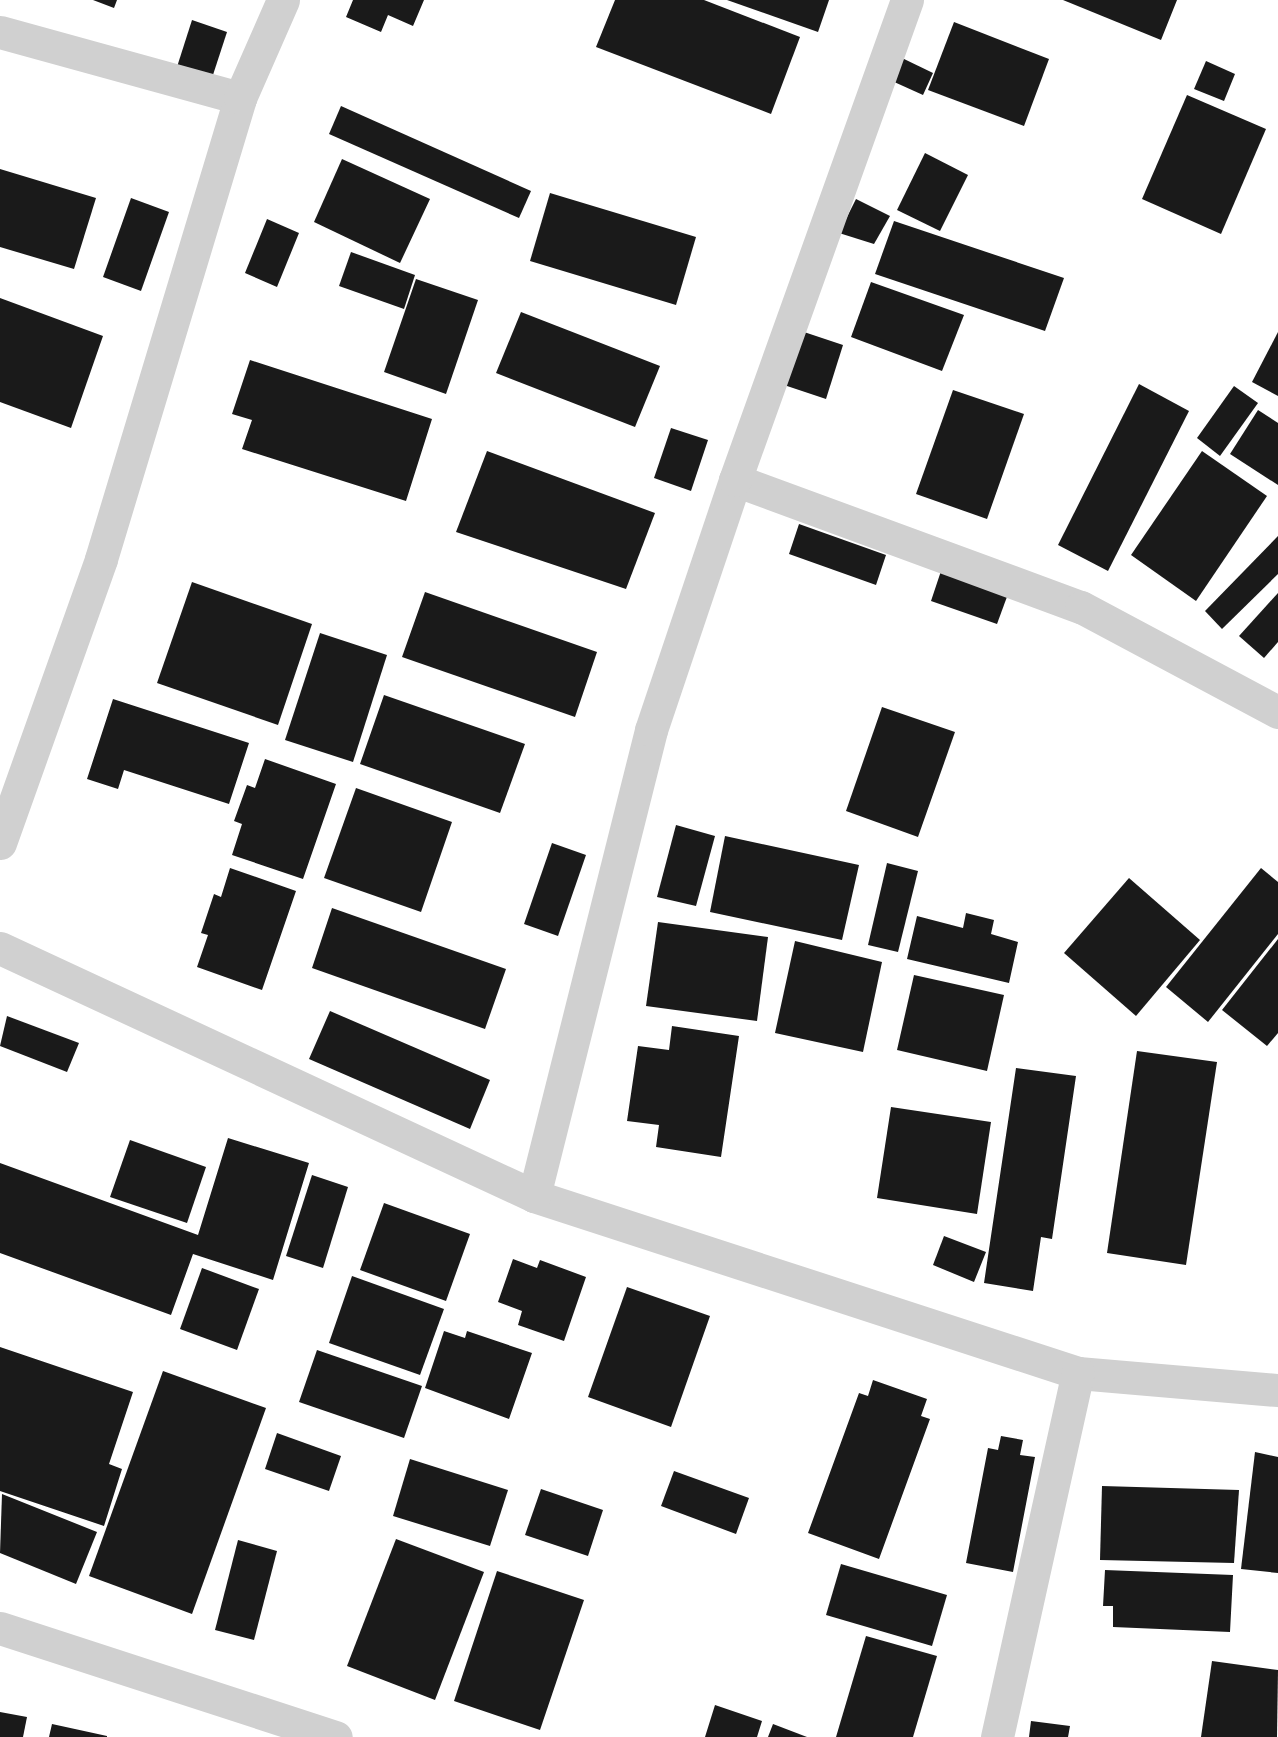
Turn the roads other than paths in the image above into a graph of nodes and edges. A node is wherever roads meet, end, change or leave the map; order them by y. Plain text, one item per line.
1 (283, 0) edge
2 (908, 0) edge
3 (0, 32) edge
4 (240, 98) junction
5 (735, 480) junction
6 (1278, 712) edge
7 (0, 843) edge
8 (0, 948) edge
9 (534, 1196) junction
10 (1078, 1374) junction
11 (1278, 1390) edge
12 (0, 1628) edge
13 (295, 1730) edge
14 (336, 1737) edge
15 (997, 1737) edge

1 - 4 street
2 - 5 street
3 - 4 street
4 - 7 street
5 - 6 street
5 - 9 street
8 - 9 street
9 - 10 street
10 - 11 street
10 - 15 street
12 - 13 street
13 - 14 street

